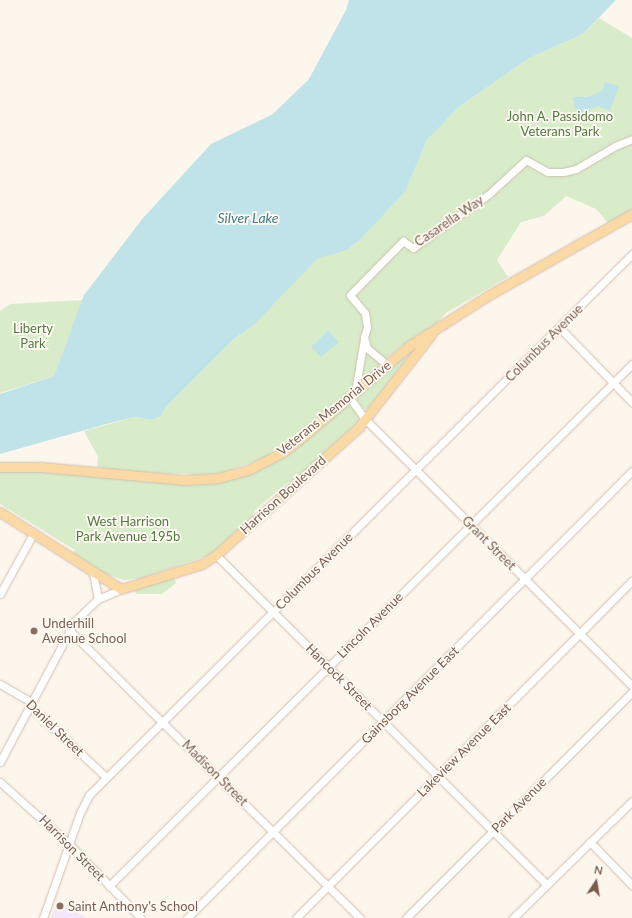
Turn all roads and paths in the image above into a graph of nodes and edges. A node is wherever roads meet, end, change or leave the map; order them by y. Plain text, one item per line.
1 (632, 139) edge
2 (632, 214) edge
3 (632, 254) edge
4 (559, 327) junction
5 (434, 331) junction
6 (364, 337) junction
7 (386, 364) junction
8 (632, 364) edge
9 (613, 383) junction
10 (352, 394) junction
11 (632, 402) edge
12 (366, 420) junction
13 (0, 467) edge
14 (416, 470) junction
15 (632, 471) edge
16 (0, 512) edge
17 (470, 524) junction
18 (33, 534) junction
19 (216, 555) junction
20 (93, 573) junction
21 (526, 579) junction
22 (632, 581) edge
23 (121, 589) junction
24 (0, 594) edge
25 (98, 599) junction
26 (273, 611) junction
27 (69, 630) junction
28 (580, 634) junction
29 (328, 667) junction
30 (0, 684) edge
31 (632, 686) edge
32 (632, 692) edge
33 (30, 701) junction
34 (164, 722) junction
35 (383, 722) junction
36 (0, 762) edge
37 (219, 776) junction
38 (438, 776) junction
39 (106, 777) junction
40 (0, 782) edge
41 (632, 801) edge
42 (273, 831) junction
43 (493, 831) junction
44 (590, 842) junction
45 (69, 844) junction
46 (546, 884) junction
47 (632, 885) edge
48 (109, 886) junction
49 (328, 886) junction
50 (43, 918) edge
51 (141, 918) edge
52 (187, 918) edge
53 (296, 918) edge
54 (360, 918) edge
55 (406, 918) edge
56 (513, 918) edge

1 - 6 street, Casarella Way
2 - 5 main road, Veterans Memorial Drive
3 - 4 street, Columbus Avenue
4 - 9 street
4 - 14 street, Columbus Avenue
5 - 7 main road, Veterans Memorial Drive
5 - 12 main road, Harrison Boulevard
6 - 7 street
6 - 10 street
7 - 10 main road, Veterans Memorial Drive
8 - 9 street, Lincoln Avenue
9 - 11 street
9 - 17 street, Lincoln Avenue
10 - 12 street, Grant Street
10 - 13 main road, Veterans Memorial Drive
12 - 14 street, Grant Street
12 - 19 main road, Harrison Boulevard
14 - 17 street, Grant Street
14 - 26 street, Columbus Avenue
15 - 21 street, Gainsborg Avenue East
16 - 18 main road
17 - 21 street, Grant Street
17 - 29 street, Lincoln Avenue
18 - 20 main road
18 - 24 street
19 - 23 main road, Harrison Boulevard
19 - 26 street, Hancock Street
20 - 23 main road
20 - 25 street
21 - 28 street, Grant Street
21 - 35 street, Gainsborg Avenue East
22 - 28 street, Lakeview Avenue East
23 - 25 street
25 - 27 street
26 - 29 street, Hancock Street
26 - 34 street, Columbus Avenue
27 - 33 street
27 - 34 street, Madison Street
28 - 31 street, Grant Street
28 - 38 street, Lakeview Avenue East
29 - 35 street, Hancock Street
29 - 37 street, Lincoln Avenue
30 - 33 street, Daniel Street
32 - 43 street, Park Avenue
33 - 36 street
33 - 39 street, Daniel Street
34 - 37 street, Madison Street
34 - 39 street, Columbus Avenue
35 - 38 street, Hancock Street
35 - 42 street, Gainsborg Avenue East
37 - 42 street, Madison Street
37 - 48 street, Lincoln Avenue
38 - 43 street, Hancock Street
38 - 49 street, Lakeview Avenue East
39 - 45 street, Columbus Avenue
40 - 45 street, Harrison Street
41 - 44 street
42 - 49 street, Madison Street
42 - 52 street, Gainsborg Avenue East
43 - 46 street, Hancock Street
43 - 55 street, Park Avenue
44 - 46 street
44 - 47 street
45 - 48 street, Harrison Street
45 - 50 street, Columbus Avenue
46 - 56 street
48 - 51 street, Harrison Street
49 - 53 street, Lakeview Avenue East
49 - 54 street, Madison Street

